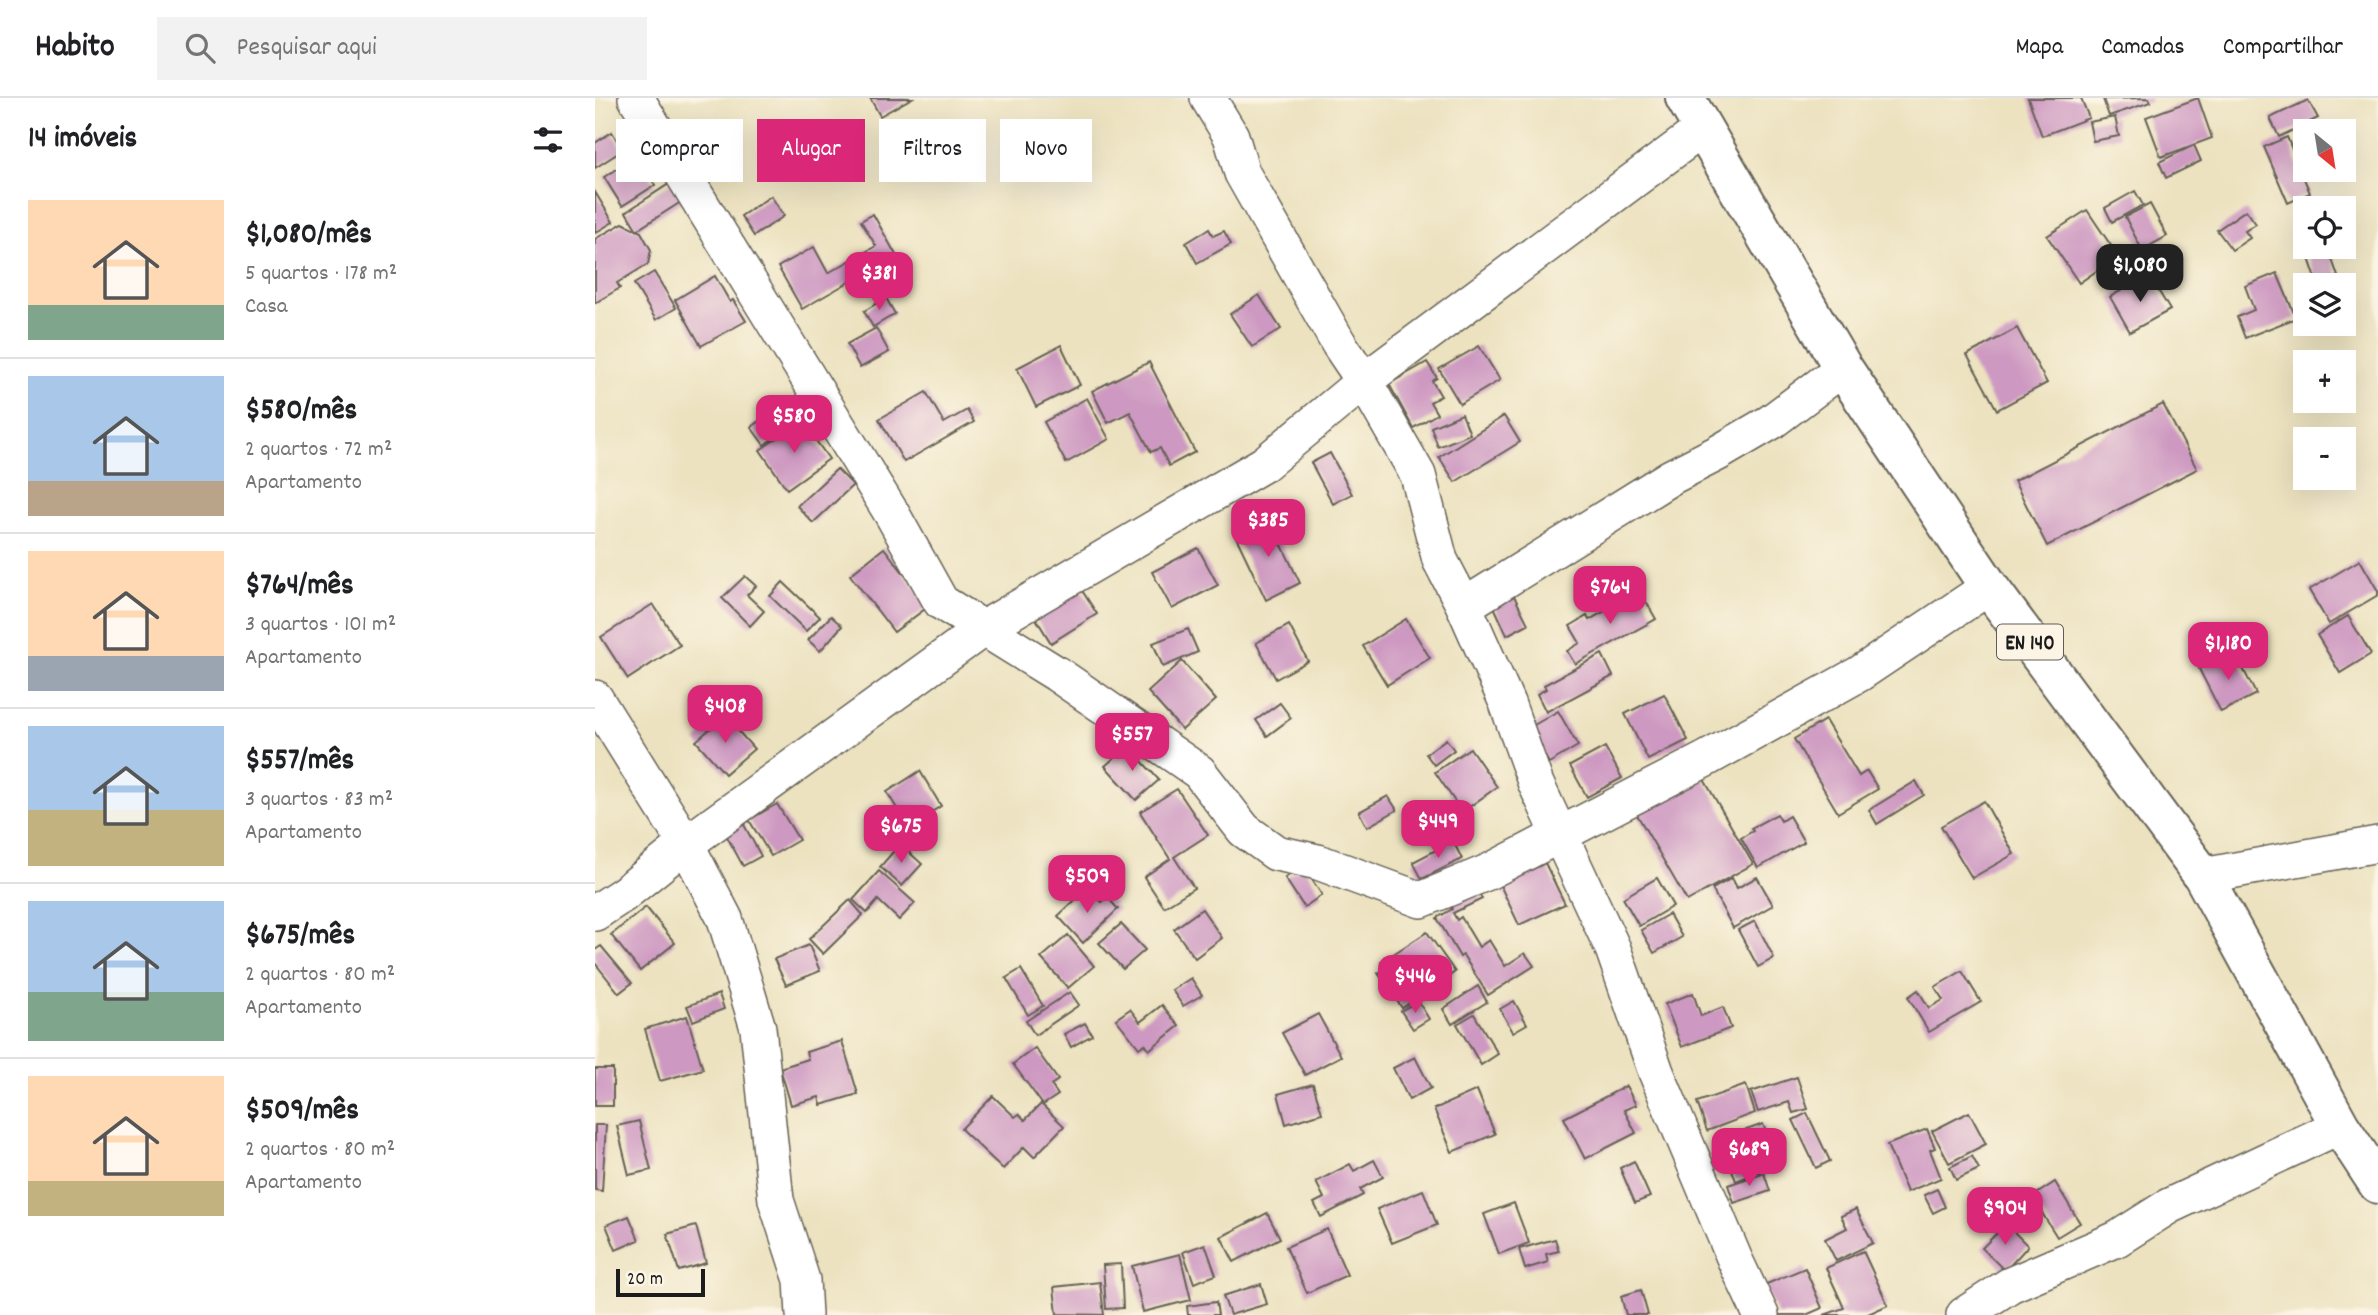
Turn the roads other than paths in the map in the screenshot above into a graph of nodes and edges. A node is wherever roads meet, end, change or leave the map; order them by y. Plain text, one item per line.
1 (636, 98) edge
2 (1208, 98) edge
3 (1695, 113) edge
4 (1843, 369) junction
5 (1364, 381) junction
6 (1989, 587) junction
7 (1464, 606) junction
8 (984, 628) junction
9 (595, 698) edge
10 (1560, 834) junction
11 (686, 844) junction
12 (2378, 844) edge
13 (2203, 876) junction
14 (595, 913) edge
15 (2340, 1126) junction
16 (2378, 1184) edge
17 (804, 1315) edge
18 (1761, 1315) edge
19 (1964, 1315) edge

1 - 8 street
2 - 5 street
3 - 4 main road, EN 140
3 - 5 street
4 - 6 main road, EN 140
4 - 7 street
5 - 7 street
5 - 8 street
6 - 10 street
6 - 13 main road, EN 140
7 - 10 street
8 - 10 street
8 - 11 street
9 - 11 street
10 - 18 street
11 - 14 street
11 - 17 street
12 - 13 street
13 - 15 main road, EN 140
15 - 16 main road, EN 140
15 - 19 street

